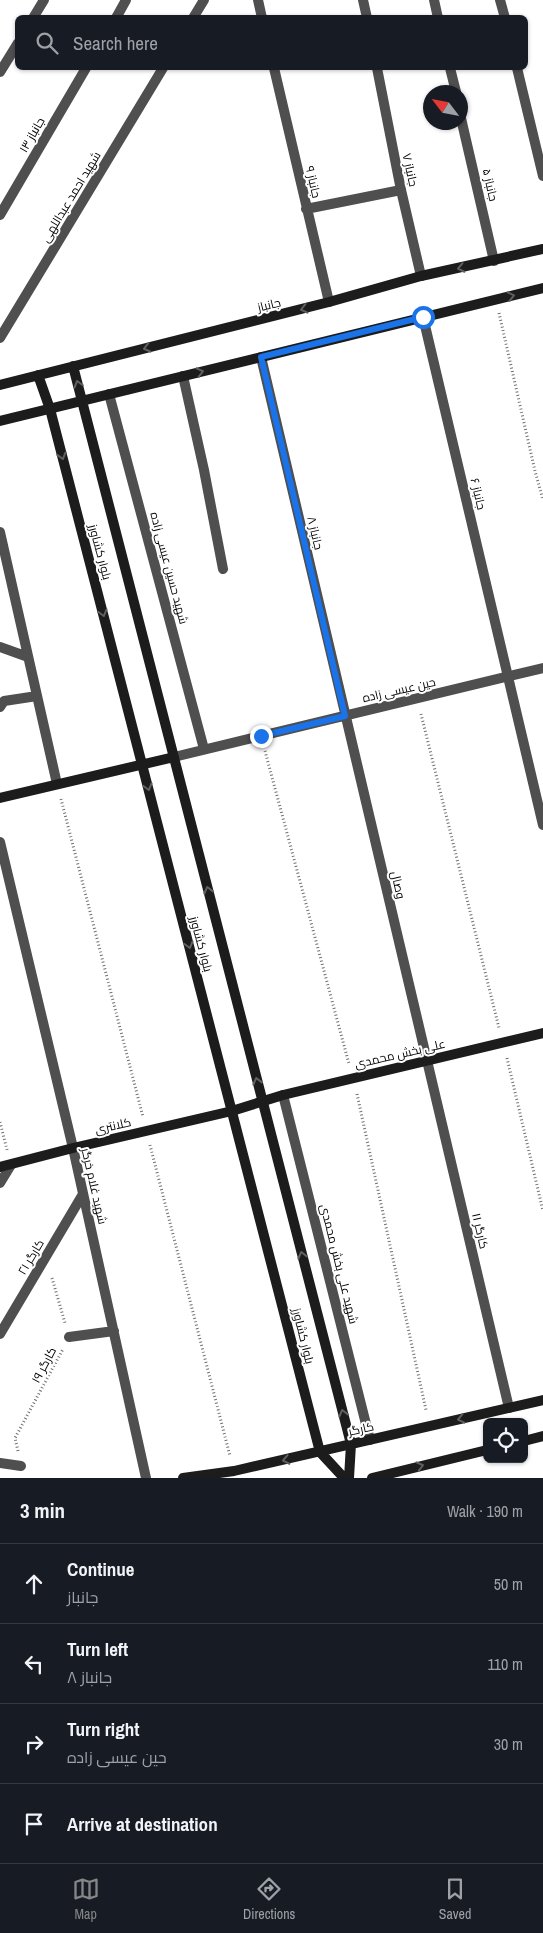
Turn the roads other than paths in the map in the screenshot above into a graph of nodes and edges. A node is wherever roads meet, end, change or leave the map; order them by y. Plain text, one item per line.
1 (44, 0) edge
2 (126, 0) edge
3 (204, 0) edge
4 (258, 0) edge
5 (363, 0) edge
6 (434, 0) edge
7 (500, 0) edge
8 (35, 15) edge
9 (118, 15) edge
10 (196, 15) edge
11 (261, 15) edge
12 (366, 15) edge
13 (437, 15) edge
14 (503, 15) edge
15 (15, 48) edge
16 (85, 70) edge
17 (162, 70) edge
18 (274, 70) edge
19 (377, 70) edge
20 (450, 70) edge
21 (517, 70) edge
22 (0, 72) edge
23 (454, 85) edge
24 (464, 130) edge
25 (543, 176) edge
26 (401, 190) junction
27 (306, 209) junction
28 (0, 215) edge
29 (543, 249) edge
30 (494, 261) junction
31 (421, 276) junction
32 (543, 288) edge
33 (329, 302) junction
34 (423, 317) junction
35 (0, 338) edge
36 (261, 357) junction
37 (73, 366) junction
38 (38, 375) junction
39 (182, 376) junction
40 (0, 385) edge
41 (109, 394) junction
42 (83, 401) junction
43 (50, 409) junction
44 (0, 421) edge
45 (0, 532) edge
46 (223, 569) dead end
47 (0, 647) edge
48 (28, 657) junction
49 (543, 668) edge
50 (508, 677) junction
51 (37, 696) junction
52 (0, 707) edge
53 (345, 716) junction
54 (204, 749) junction
55 (174, 756) junction
56 (142, 764) junction
57 (57, 784) junction
58 (0, 798) edge
59 (543, 824) edge
60 (0, 842) edge
61 (543, 1033) edge
62 (427, 1061) junction
63 (283, 1095) junction
64 (263, 1103) junction
65 (232, 1111) junction
66 (73, 1148) junction
67 (11, 1165) junction
68 (0, 1167) edge
69 (0, 1183) edge
70 (83, 1194) junction
71 (114, 1331) junction
72 (0, 1334) edge
73 (69, 1337) road end
74 (543, 1400) edge
75 (508, 1408) junction
76 (543, 1436) edge
77 (370, 1440) junction
78 (528, 1440) edge
79 (351, 1444) junction
80 (483, 1451) edge
81 (320, 1452) junction
82 (0, 1463) edge
83 (22, 1466) road end
84 (146, 1478) edge
85 (183, 1478) edge
86 (344, 1478) edge
87 (349, 1478) edge
88 (372, 1478) edge

1 - 8 street
2 - 9 street
3 - 10 street
4 - 11 street
5 - 12 street
6 - 13 street
7 - 14 street
15 - 22 street
16 - 28 street, جانباز ۱۳
17 - 35 street, شهید احمد عبداللهی
18 - 27 street, جانباز ۹
19 - 26 street, جانباز ۷
20 - 23 street
21 - 25 street
24 - 30 street, جانباز ۵
26 - 27 street
26 - 31 street, جانباز ۷
27 - 33 street, جانباز ۹
29 - 30 street, جانباز
30 -> 31 street, جانباز
31 - 33 street, جانباز
34 -> 32 street
33 -> 37 street, جانباز
34 - 36 street
34 - 50 street, جانباز ۶
39 -> 36 street
36 - 53 street, جانباز ۸
37 - 38 street, جانباز
42 -> 37 street, بلوار کشاورز
38 - 40 street, جانباز
38 - 43 street, بلوار کشاورز
39 - 41 street
39 - 46 street
41 - 42 street
41 - 54 street, شهید حسین عیسی زاده
42 - 43 street
42 - 55 street, بلوار کشاورز
43 - 44 street
43 -> 56 street, بلوار کشاورز
45 - 48 street
47 - 48 street
48 - 51 street
49 - 50 street, حین عیسی زاده
50 - 53 street, حین عیسی زاده
50 - 59 street, جانباز ۶
51 - 52 street
51 - 57 street
53 - 54 street, حین عیسی زاده
53 - 62 street, وصال
54 - 55 street, حین عیسی زاده
55 - 56 street
64 -> 55 street, بلوار کشاورز
56 - 57 street
56 -> 65 street, بلوار کشاورز
57 - 58 street
60 - 66 street, شهید غلام خرگر
61 - 62 street, علی بخش محمدی
62 - 63 street, علی بخش محمدی
62 - 75 street, کارگر ۱۱
63 - 64 street, علی بخش محمدی
63 - 77 street, شهید علی بخش محمدی
64 - 65 street, کلانتری
79 -> 64 street, بلوار کشاورز
65 - 66 street, کلانتری
65 - 81 street, بلوار کشاورز
66 - 67 street, کلانتری
66 - 70 street, شهید غلام خرگر
67 - 68 street, کلانتری
67 - 69 street
70 - 71 street, شهید غلام خرگر
70 - 72 street, کارگر ۲۱
71 - 73 street
71 - 84 street, شهید غلام خرگر
74 - 75 street, کارگر
75 -> 77 street, کارگر
76 - 78 street
77 - 79 street, کارگر
79 - 81 street, کارگر
79 - 87 street, بلوار کشاورز
88 -> 80 street
81 -> 85 street, کارگر
81 - 86 street, بلوار کشاورز
82 - 83 street

